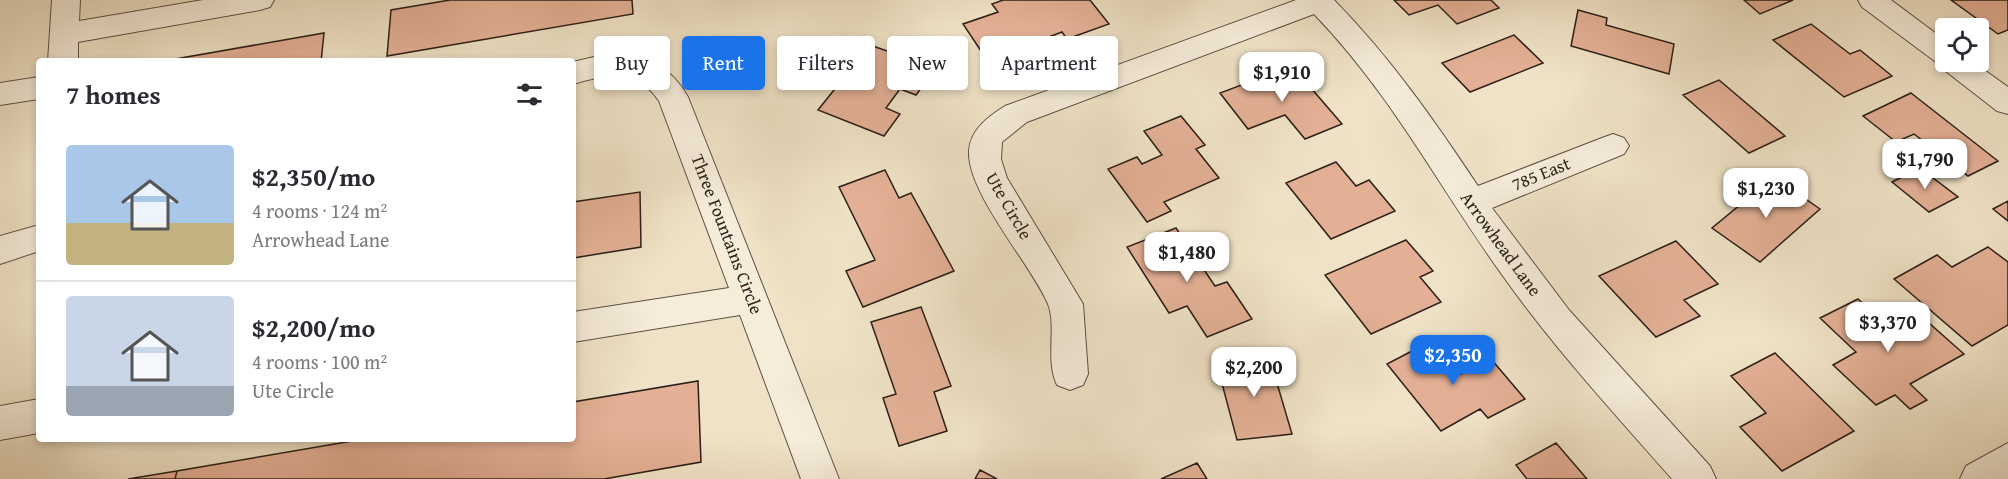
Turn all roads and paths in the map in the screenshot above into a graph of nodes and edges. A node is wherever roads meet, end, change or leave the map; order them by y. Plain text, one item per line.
1 (66, 0) edge
2 (260, 0) edge
3 (1872, 0) edge
4 (1318, 1) edge
5 (64, 48) edge
6 (1935, 48) edge
7 (576, 72) edge
8 (1966, 72) edge
9 (36, 88) edge
10 (0, 94) edge
11 (2008, 103) edge
12 (1613, 146) dead end
13 (1470, 203) junction
14 (36, 239) edge
15 (0, 250) edge
16 (751, 299) junction
17 (576, 327) edge
18 (1070, 374) dead end
19 (36, 417) edge
20 (0, 423) edge
21 (2008, 461) edge
22 (820, 479) edge
23 (1697, 479) edge
24 (1978, 479) edge

1 - 5 street
2 - 5 street
3 - 6 street
4 - 13 street, Arrowhead Lane
4 - 18 street, Ute Circle
7 - 16 street, Three Fountains Circle
8 - 11 street
9 - 10 street
12 - 13 street, 785 East
13 - 23 street, Arrowhead Lane
14 - 15 street
16 - 17 street
16 - 22 street, Three Fountains Circle
19 - 20 street
21 - 24 street

